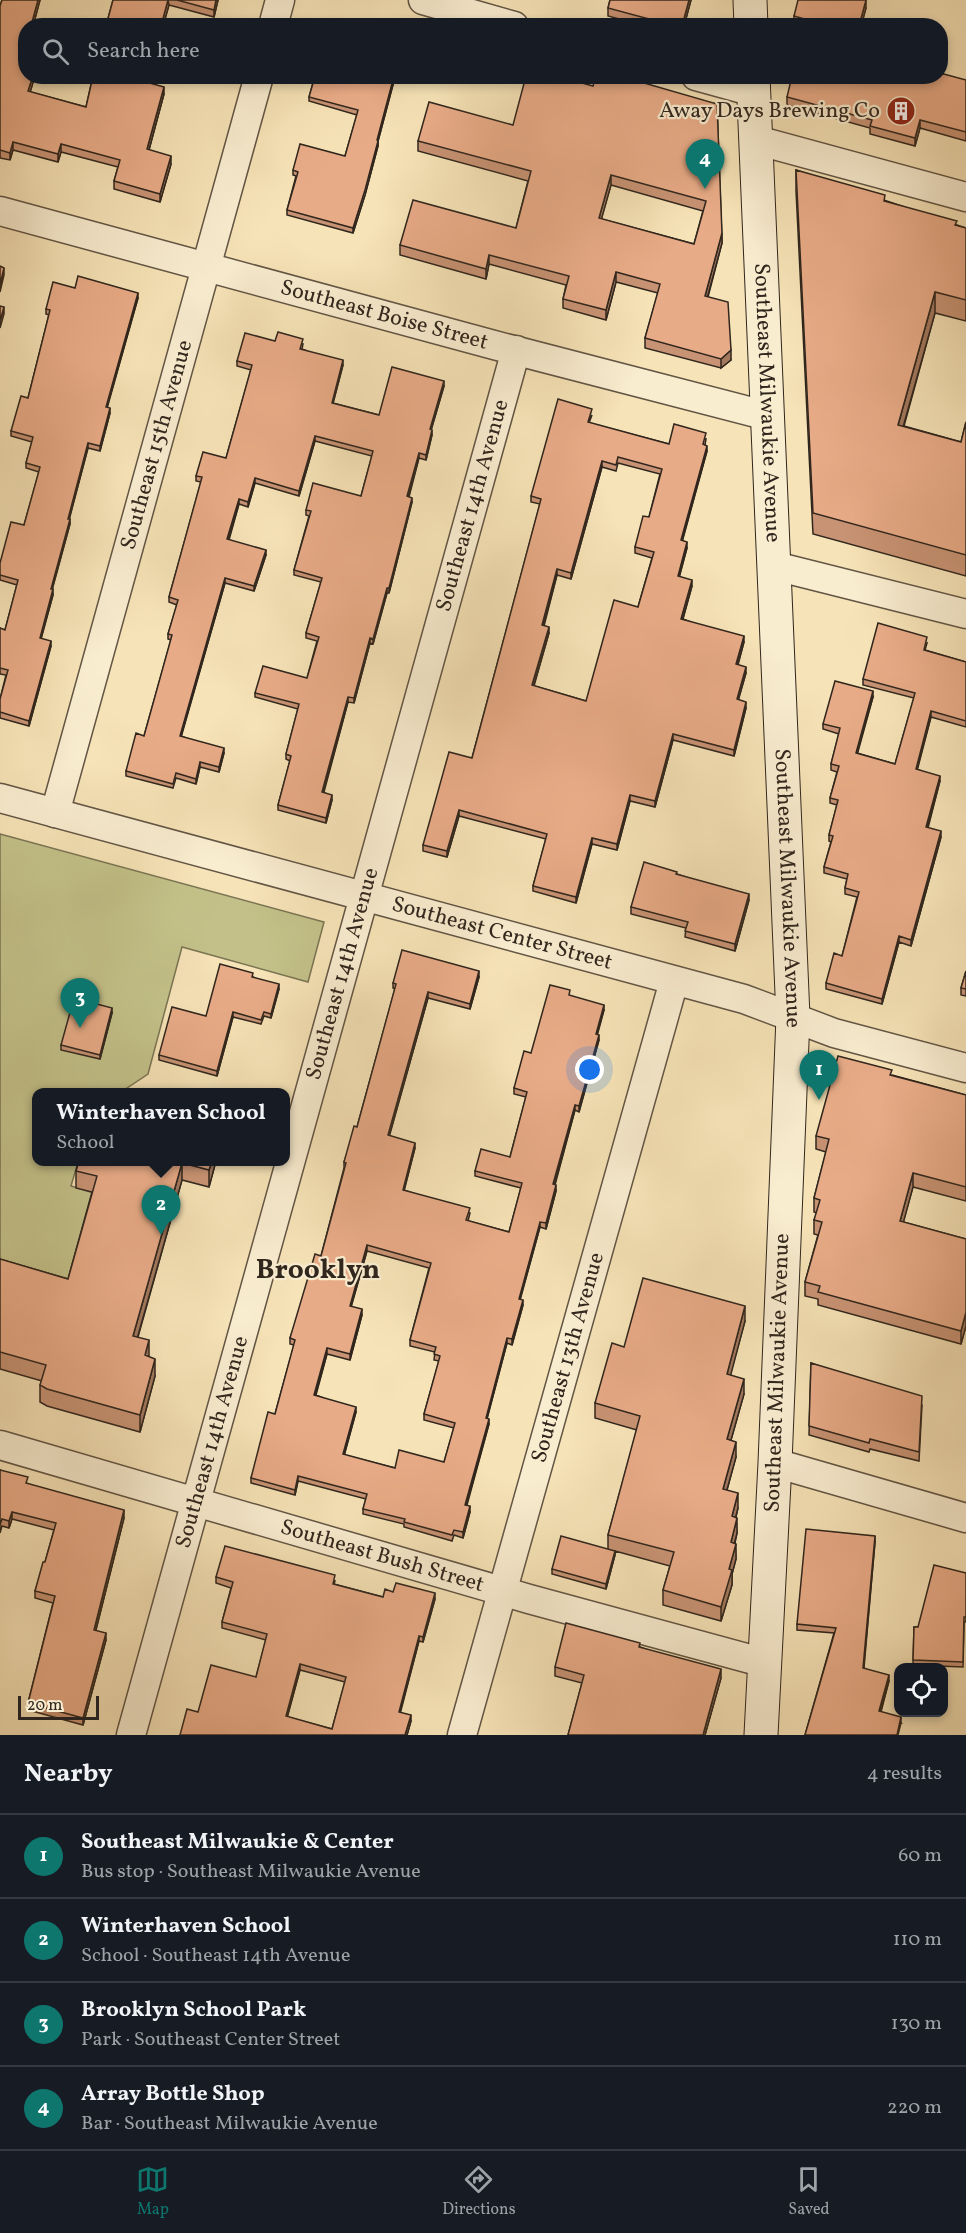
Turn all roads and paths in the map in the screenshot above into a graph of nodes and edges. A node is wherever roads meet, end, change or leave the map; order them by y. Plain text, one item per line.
1 (280, 0) edge
2 (423, 0) edge
3 (750, 0) edge
4 (275, 18) edge
5 (486, 18) edge
6 (751, 18) edge
7 (257, 84) edge
8 (753, 84) edge
9 (756, 140) junction
10 (966, 197) edge
11 (0, 211) edge
12 (207, 268) junction
13 (516, 350) junction
14 (768, 416) junction
15 (775, 566) junction
16 (966, 614) edge
17 (0, 798) edge
18 (55, 813) junction
19 (365, 897) junction
20 (674, 981) junction
21 (793, 1017) junction
22 (966, 1068) edge
23 (290, 1164) edge
24 (289, 1166) edge
25 (0, 1445) edge
26 (775, 1463) junction
27 (195, 1502) junction
28 (966, 1518) edge
29 (501, 1590) junction
30 (765, 1663) junction
31 (131, 1735) edge
32 (462, 1735) edge
33 (760, 1735) edge

1 - 4 street
2 - 5 street
3 - 6 main road
7 - 12 street, Southeast 15th Avenue
8 - 9 main road, Southeast Milwaukie Avenue
9 - 10 street
9 - 14 main road, Southeast Milwaukie Avenue
11 - 12 street, Southeast Boise Street
12 - 13 street, Southeast Boise Street
12 - 18 street, Southeast 15th Avenue
13 - 14 street, Southeast Boise Street
13 - 19 street, Southeast 14th Avenue
14 - 15 main road, Southeast Milwaukie Avenue
15 - 16 street
15 - 21 main road, Southeast Milwaukie Avenue
17 - 18 street, Southeast Center Street
18 - 19 street, Southeast Center Street
19 - 20 street, Southeast Center Street
19 - 23 street, Southeast 14th Avenue
20 - 21 street, Southeast Center Street
20 - 29 street, Southeast 13th Avenue
21 - 22 street, Southeast Center Street
21 - 26 main road, Southeast Milwaukie Avenue
24 - 27 street, Southeast 14th Avenue
25 - 27 street, Southeast Bush Street
26 - 28 street
26 - 30 main road, Southeast Milwaukie Avenue
27 - 29 street, Southeast Bush Street
27 - 31 street, Southeast 14th Avenue
29 - 30 street, Southeast Bush Street
29 - 32 street, Southeast 13th Avenue
30 - 33 main road, Southeast Milwaukie Avenue

